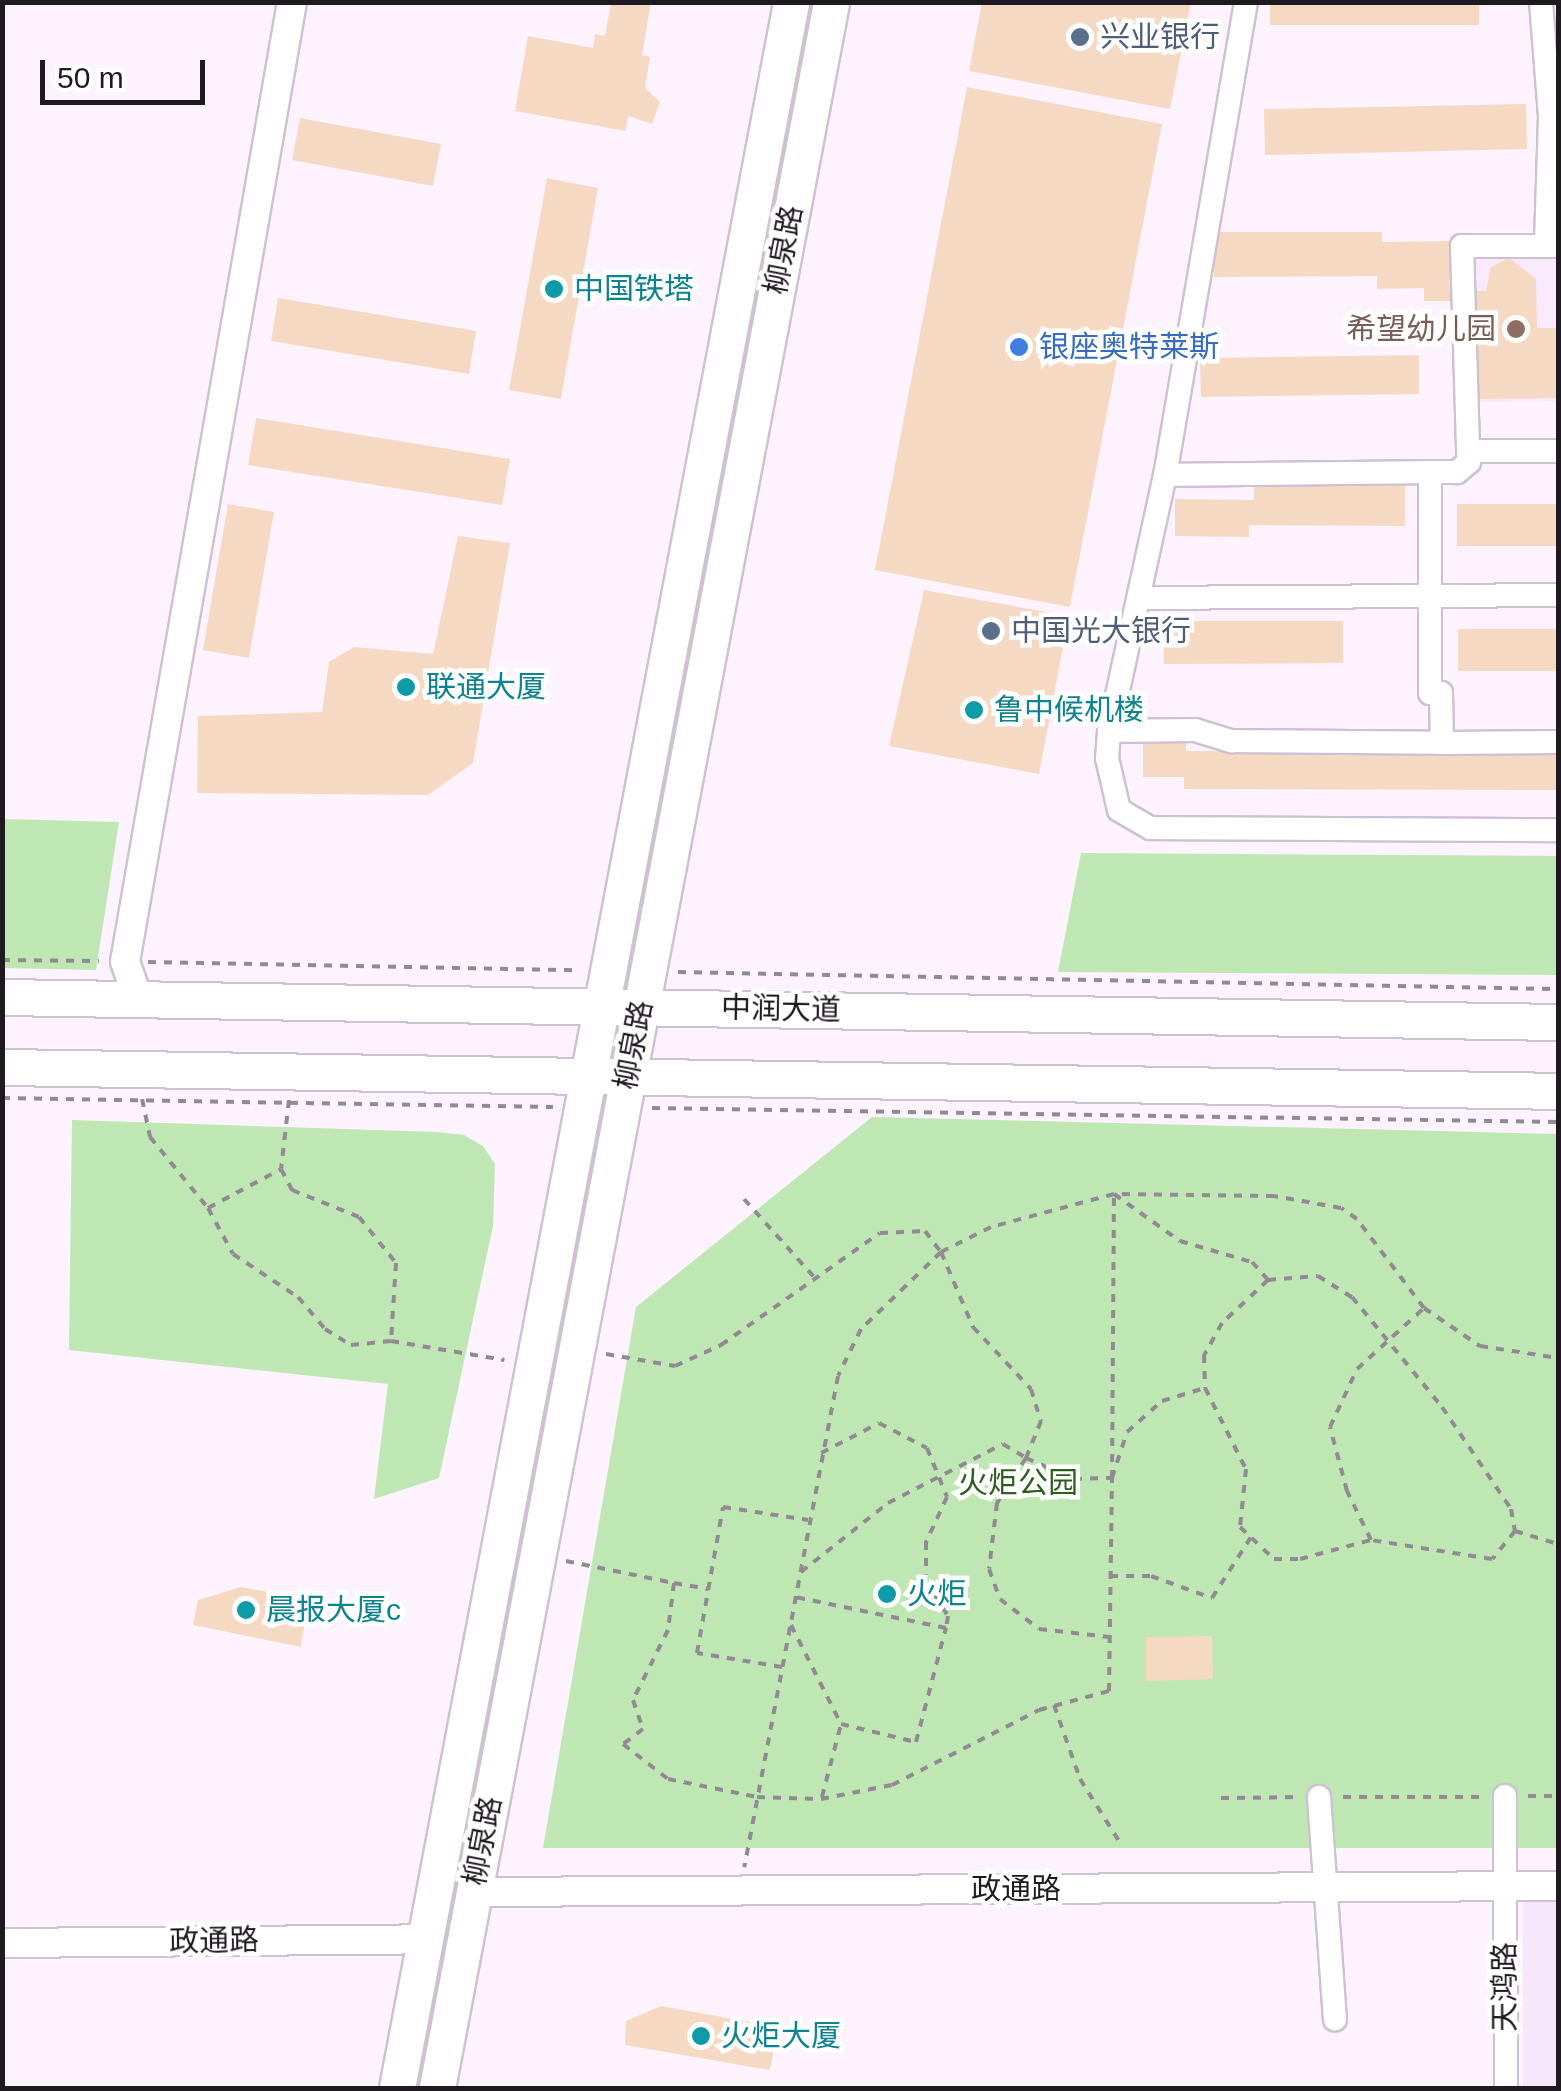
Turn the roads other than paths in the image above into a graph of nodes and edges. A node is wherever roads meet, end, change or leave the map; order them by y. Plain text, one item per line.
1 (292, 2) edge
2 (792, 2) edge
3 (831, 2) edge
4 (1246, 2) edge
5 (1541, 2) edge
6 (1552, 246) edge
7 (1468, 451) junction
8 (1558, 451) edge
9 (1430, 472) junction
10 (1165, 475) junction
11 (1430, 595) junction
12 (1558, 595) edge
13 (1139, 598) junction
14 (1109, 732) junction
15 (1558, 742) edge
16 (1442, 743) junction
17 (1558, 830) edge
18 (2, 997) edge
19 (138, 999) junction
20 (602, 1006) junction
21 (641, 1007) junction
22 (1558, 1022) edge
23 (2, 1067) edge
24 (1558, 1091) edge
25 (586, 1092) junction
26 (625, 1092) junction
27 (1505, 1796) road end
28 (1319, 1797) road end
29 (1504, 1886) junction
30 (1558, 1886) edge
31 (1325, 1887) junction
32 (474, 1892) junction
33 (425, 1939) junction
34 (2, 1943) edge
35 (1335, 2019) dead end
36 (397, 2088) edge
37 (436, 2088) edge
38 (1506, 2088) edge

1 - 19 street
2 - 20 main road, 柳泉路
3 - 21 main road, 柳泉路
4 - 10 street
5 - 6 street
6 - 7 street
7 - 8 street
7 - 9 street
9 - 10 street
9 - 11 street
10 - 13 street
11 - 12 street
11 - 13 street
11 - 16 street
13 - 14 street
14 - 16 street
14 - 17 street
15 - 16 street
18 - 19 main road, 中润大道
19 - 20 main road, 中润大道
20 - 21 main road, 中润大道
20 - 25 main road, 柳泉路
21 - 22 main road, 中润大道
21 - 26 main road, 柳泉路
23 - 25 main road
24 - 26 main road
25 - 26 main road
25 - 33 main road, 柳泉路
26 - 32 main road, 柳泉路
27 - 29 street, 天鸿路
28 - 31 street
29 - 30 street, 政通路
29 - 31 street, 政通路
29 - 38 street, 天鸿路
31 - 32 street, 政通路
31 - 35 street
32 - 37 main road, 柳泉路
33 - 34 street, 政通路
33 - 36 main road, 柳泉路

